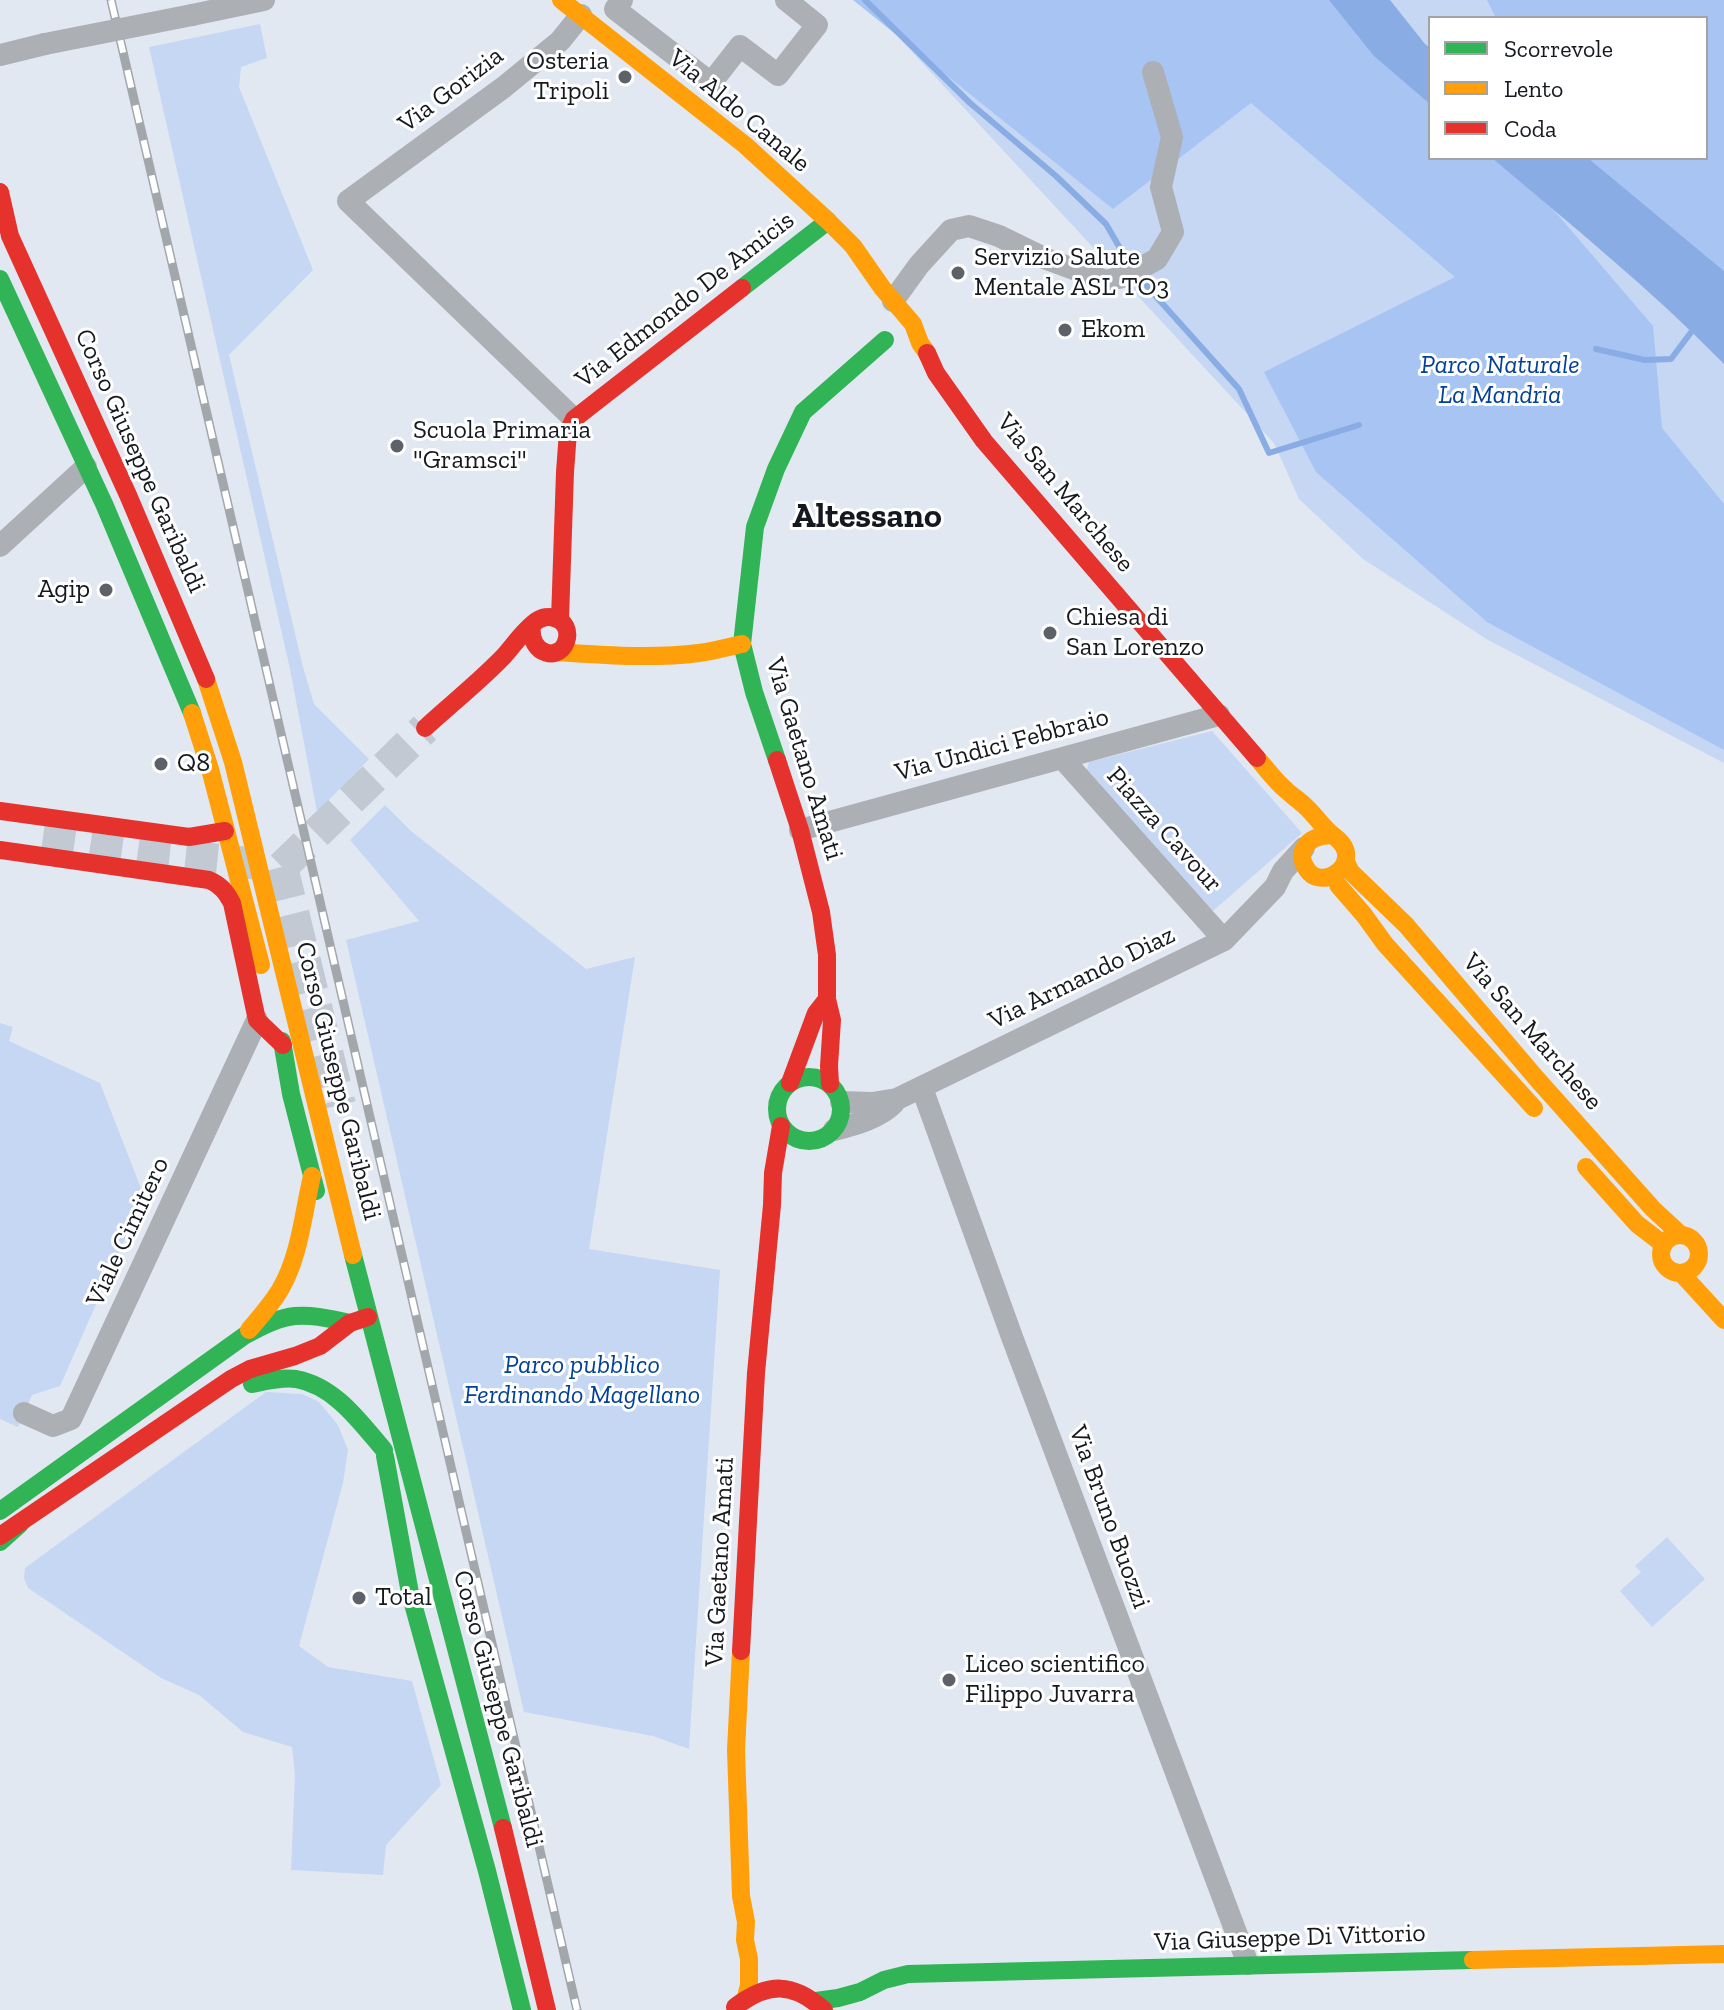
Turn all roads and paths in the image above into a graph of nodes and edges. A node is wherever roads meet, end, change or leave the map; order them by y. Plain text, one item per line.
1 (264, 0) edge
2 (561, 0) edge
3 (622, 0) edge
4 (786, 0) edge
5 (581, 15) junction
6 (0, 55) edge
7 (1153, 72) dead end
8 (0, 192) edge
9 (828, 221) junction
10 (0, 279) edge
11 (899, 316) junction
12 (892, 344) junction
13 (936, 373) junction
14 (574, 419) junction
15 (86, 467) junction
16 (0, 546) edge
17 (552, 624) junction
18 (742, 644) junction
19 (535, 647) junction
20 (556, 652) junction
21 (602, 655) junction
22 (502, 658) junction
23 (1219, 715) junction
24 (425, 728) tunnel mouth
25 (1062, 758) junction
26 (1284, 789) junction
27 (0, 811) edge
28 (800, 830) junction
29 (225, 831) junction
30 (1330, 835) junction
31 (1307, 844) junction
32 (0, 850) edge
33 (1346, 862) junction
34 (1319, 876) junction
35 (1275, 887) junction
36 (1224, 940) junction
37 (827, 999) junction
38 (268, 1012) junction
39 (790, 1083) junction
40 (922, 1088) junction
41 (835, 1093) junction
42 (897, 1099) junction
43 (1548, 1124) dead end
44 (781, 1126) junction
45 (826, 1135) junction
46 (1579, 1159) dead end
47 (312, 1176) junction
48 (357, 1200) dead end
49 (772, 1205) junction
50 (322, 1217) dead end
51 (1680, 1234) junction
52 (1663, 1244) junction
53 (355, 1258) junction
54 (1689, 1269) junction
55 (1714, 1280) dead end
56 (343, 1297) dead end
57 (1724, 1320) edge
58 (357, 1326) junction
59 (244, 1336) junction
60 (196, 1402) junction
61 (373, 1407) dead end
62 (24, 1413) dead end
63 (384, 1450) junction
64 (0, 1511) edge
65 (0, 1539) edge
66 (746, 1922) junction
67 (1724, 1954) edge
68 (1248, 1964) junction
69 (789, 1989) junction
70 (860, 1992) junction
71 (740, 2004) edge
72 (820, 2005) edge
73 (522, 2010) edge
74 (547, 2010) edge
75 (844, 2010) edge

1 - 6 street, bridge
2 - 5 main road, Via Aldo Canale
3 - 4 street
5 - 9 main road, Via Aldo Canale
5 - 14 street, Via Gorizia
7 - 11 street
8 - 53 main road, Corso Giuseppe Garibaldi
9 - 11 main road, Via Aldo Canale
9 - 14 main road, Via Edmondo De Amicis
10 - 15 main road, Corso Giuseppe Garibaldi
11 - 12 main road
11 - 12 main road
11 - 13 main road, Via San Marchese
12 - 13 main road, Via San Marchese
12 - 18 main road, Via Gaetano Amati
13 - 23 main road, Via San Marchese
14 - 17 main road
15 - 16 street
15 - 29 main road, Corso Giuseppe Garibaldi
17 - 19 main road
17 - 20 main road
17 - 21 main road
17 - 22 main road
18 - 21 main road
18 - 28 main road, Via Gaetano Amati
19 - 20 main road
19 - 22 main road
20 - 21 main road
22 - 24 main road
23 - 25 street, Via Undici Febbraio
23 - 26 main road, Via San Marchese
25 - 28 street, Via Undici Febbraio
25 - 36 street, Piazza Cavour
26 - 30 main road
26 - 31 main road
27 - 29 main road
28 - 37 main road, Via Gaetano Amati
29 - 38 main road, Corso Giuseppe Garibaldi
30 - 31 main road
30 - 33 main road
31 - 34 main road
31 - 35 street, Via Armando Diaz
32 - 38 main road
33 - 34 main road
33 - 51 main road, Via San Marchese
34 - 35 street, Via Armando Diaz
34 - 43 main road, Via San Marchese
35 - 36 street, Via Armando Diaz
36 - 40 street, Via Armando Diaz
37 - 39 main road, Via Gaetano Amati
37 - 41 main road, Via Gaetano Amati
38 - 47 main road, Corso Giuseppe Garibaldi
38 - 62 street, Viale Cimitero
39 - 41 main road
39 - 44 main road
40 - 42 street, Via Armando Diaz
40 - 68 street, Via Bruno Buozzi
41 - 42 street, Via Armando Diaz
41 - 45 main road
42 - 45 street, Via Armando Diaz
44 - 45 main road
44 - 49 main road, Via Gaetano Amati
45 - 49 main road, Via Gaetano Amati
46 - 52 main road
47 - 50 main road, Corso Giuseppe Garibaldi
47 - 59 main road
48 - 53 main road
49 - 66 main road, Via Gaetano Amati
51 - 52 main road
51 - 54 main road
52 - 54 main road
53 - 58 main road, Corso Giuseppe Garibaldi
54 - 55 main road
54 - 57 main road
56 - 58 main road, Corso Giuseppe Garibaldi
58 - 59 main road
58 - 60 main road
58 - 74 main road, Corso Giuseppe Garibaldi
59 - 64 main road
60 - 63 main road
60 - 65 main road
61 - 63 main road, Corso Giuseppe Garibaldi
63 - 73 main road, Corso Giuseppe Garibaldi
66 - 69 main road, Via Gaetano Amati
66 - 71 main road, Via Gaetano Amati
67 - 68 main road, Via Giuseppe Di Vittorio
68 - 70 main road, Via Giuseppe Di Vittorio
69 - 71 main road
69 - 72 main road
70 - 72 main road, Via Giuseppe Di Vittorio
70 - 75 main road, Via Giuseppe Di Vittorio

